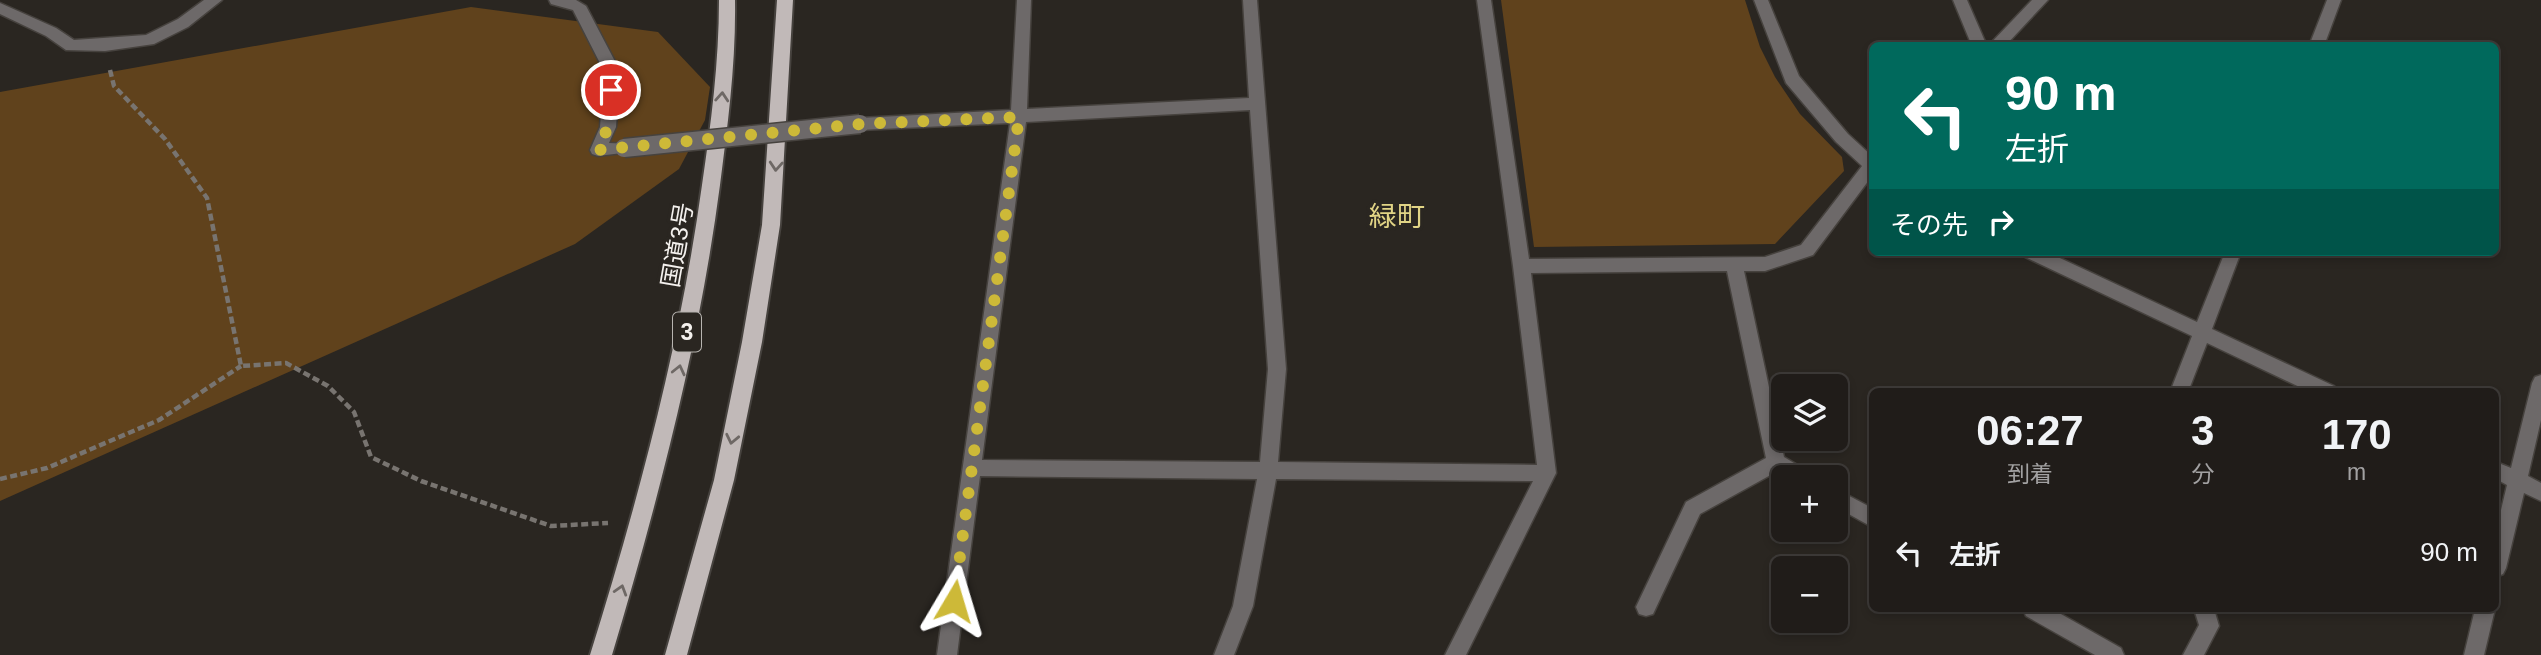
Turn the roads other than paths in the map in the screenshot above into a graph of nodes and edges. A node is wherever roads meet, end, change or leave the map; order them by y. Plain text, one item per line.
1 (16, 0) edge
2 (215, 0) edge
3 (556, 0) edge
4 (727, 0) edge
5 (785, 0) edge
6 (1024, 0) edge
7 (1250, 0) edge
8 (1485, 0) edge
9 (1761, 0) edge
10 (1960, 0) edge
11 (2041, 0) edge
12 (2334, 0) edge
13 (0, 8) edge
14 (1978, 42) edge
15 (1999, 42) edge
16 (2318, 42) edge
17 (1256, 104) junction
18 (1019, 117) junction
19 (1869, 162) edge
20 (1869, 169) edge
21 (2040, 256) edge
22 (2231, 256) edge
23 (1734, 264) junction
24 (1522, 266) junction
25 (2201, 332) junction
26 (2541, 383) edge
27 (2180, 388) edge
28 (2320, 388) edge
29 (1776, 463) junction
30 (1779, 465) edge
31 (971, 468) junction
32 (1268, 471) junction
33 (2499, 472) edge
34 (1546, 473) junction
35 (2517, 481) junction
36 (2541, 492) edge
37 (1848, 504) edge
38 (1869, 516) edge
39 (2499, 556) edge
40 (1646, 607) dead end
41 (2038, 612) edge
42 (2205, 612) edge
43 (2484, 612) edge
44 (601, 655) edge
45 (676, 655) edge
46 (947, 655) edge
47 (1224, 655) edge
48 (1455, 655) edge
49 (2114, 655) edge
50 (2193, 655) edge
51 (2474, 655) edge

1 - 13 street
2 - 13 street
3 - 18 street, bridge
44 -> 4 highway, 国道3号 / 3
5 -> 45 highway
6 - 18 street
7 - 17 street
8 - 24 street
9 - 19 street
10 - 14 street
11 - 15 street
12 - 16 street
17 - 18 street
17 - 32 street
18 - 31 street
20 - 23 street
21 - 25 street
22 - 25 street
23 - 24 street
23 - 29 street
24 - 34 street
25 - 27 street
25 - 28 street
26 - 35 street
29 - 30 street
29 - 40 street
31 - 32 street
31 - 46 street
32 - 34 street
32 - 47 street
33 - 35 street
34 - 48 street
35 - 36 street
35 - 39 street
37 - 38 street
41 - 49 street
42 - 50 street
43 - 51 street

